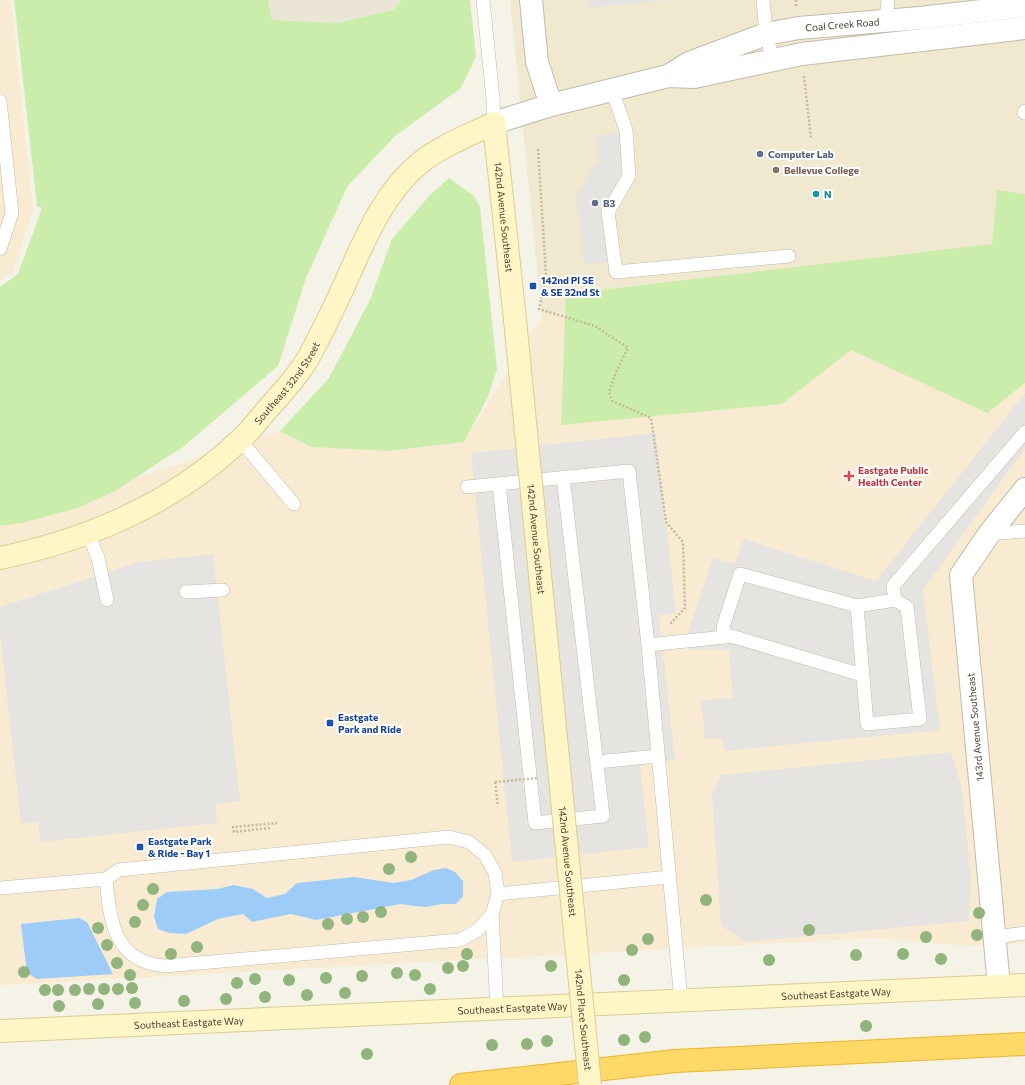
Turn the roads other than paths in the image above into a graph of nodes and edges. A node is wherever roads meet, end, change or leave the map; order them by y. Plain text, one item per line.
1 (483, 0) edge
2 (531, 0) edge
3 (763, 0) edge
4 (1025, 6) edge
5 (887, 10) edge
6 (1025, 28) edge
7 (766, 34) junction
8 (772, 60) junction
9 (668, 76) junction
10 (612, 90) junction
11 (0, 101) edge
12 (551, 105) junction
13 (494, 123) junction
14 (0, 249) edge
15 (789, 256) dead end
16 (1025, 432) edge
17 (240, 440) junction
18 (562, 477) junction
19 (499, 484) junction
20 (467, 487) dead end
21 (1025, 489) edge
22 (294, 504) dead end
23 (1025, 530) edge
24 (88, 533) junction
25 (989, 534) junction
26 (0, 558) edge
27 (223, 590) dead end
28 (186, 592) dead end
29 (107, 600) dead end
30 (895, 600) junction
31 (857, 606) junction
32 (725, 637) junction
33 (648, 645) junction
34 (862, 675) junction
35 (658, 756) junction
36 (597, 762) junction
37 (669, 877) junction
38 (106, 879) junction
39 (0, 888) edge
40 (498, 894) junction
41 (492, 914) junction
42 (1025, 933) edge
43 (995, 937) junction
44 (577, 955) joint
45 (1025, 985) edge
46 (999, 986) junction
47 (681, 1001) junction
48 (497, 1008) junction
49 (0, 1031) edge
50 (1025, 1044) edge
51 (461, 1085) edge
52 (590, 1085) edge

1 - 13 lane
2 - 12 street
3 - 7 lane
4 - 5 street, Coal Creek Road
5 - 7 street, Coal Creek Road
6 - 8 street, Coal Creek Road
7 - 8 lane
7 - 9 street, Coal Creek Road
8 - 9 street, Coal Creek Road
9 - 10 street, Coal Creek Road
10 - 12 street, Coal Creek Road
10 - 15 lane
11 - 14 lane
12 - 13 street, Coal Creek Road
13 - 17 street, Southeast 32nd Street
13 - 44 street, 142nd Avenue Southeast, bridge
16 - 30 lane
17 - 22 lane
17 - 24 street, Southeast 32nd Street
18 - 19 lane
18 - 33 lane
18 - 36 lane
19 - 20 lane
19 - 36 lane
21 - 25 street, 143rd Avenue Southeast
23 - 25 lane
24 - 26 street, Southeast 32nd Street
24 - 29 lane
25 - 43 street, 143rd Avenue Southeast
27 - 28 lane
30 - 31 lane
30 - 34 lane
31 - 32 lane
31 - 34 lane
32 - 33 lane
32 - 34 lane
33 - 35 lane
35 - 36 lane
35 - 37 lane
37 - 40 lane
37 - 47 lane
38 - 39 lane
38 - 40 lane
38 - 41 lane
40 - 41 lane
41 - 48 lane
42 - 43 lane
43 - 46 street, 143rd Avenue Southeast
44 - 52 street, 142nd Place Southeast, bridge
45 - 46 street, Southeast Eastgate Way
46 - 47 street, Southeast Eastgate Way
47 - 48 street, Southeast Eastgate Way
48 - 49 street, Southeast Eastgate Way
50 - 51 highway

